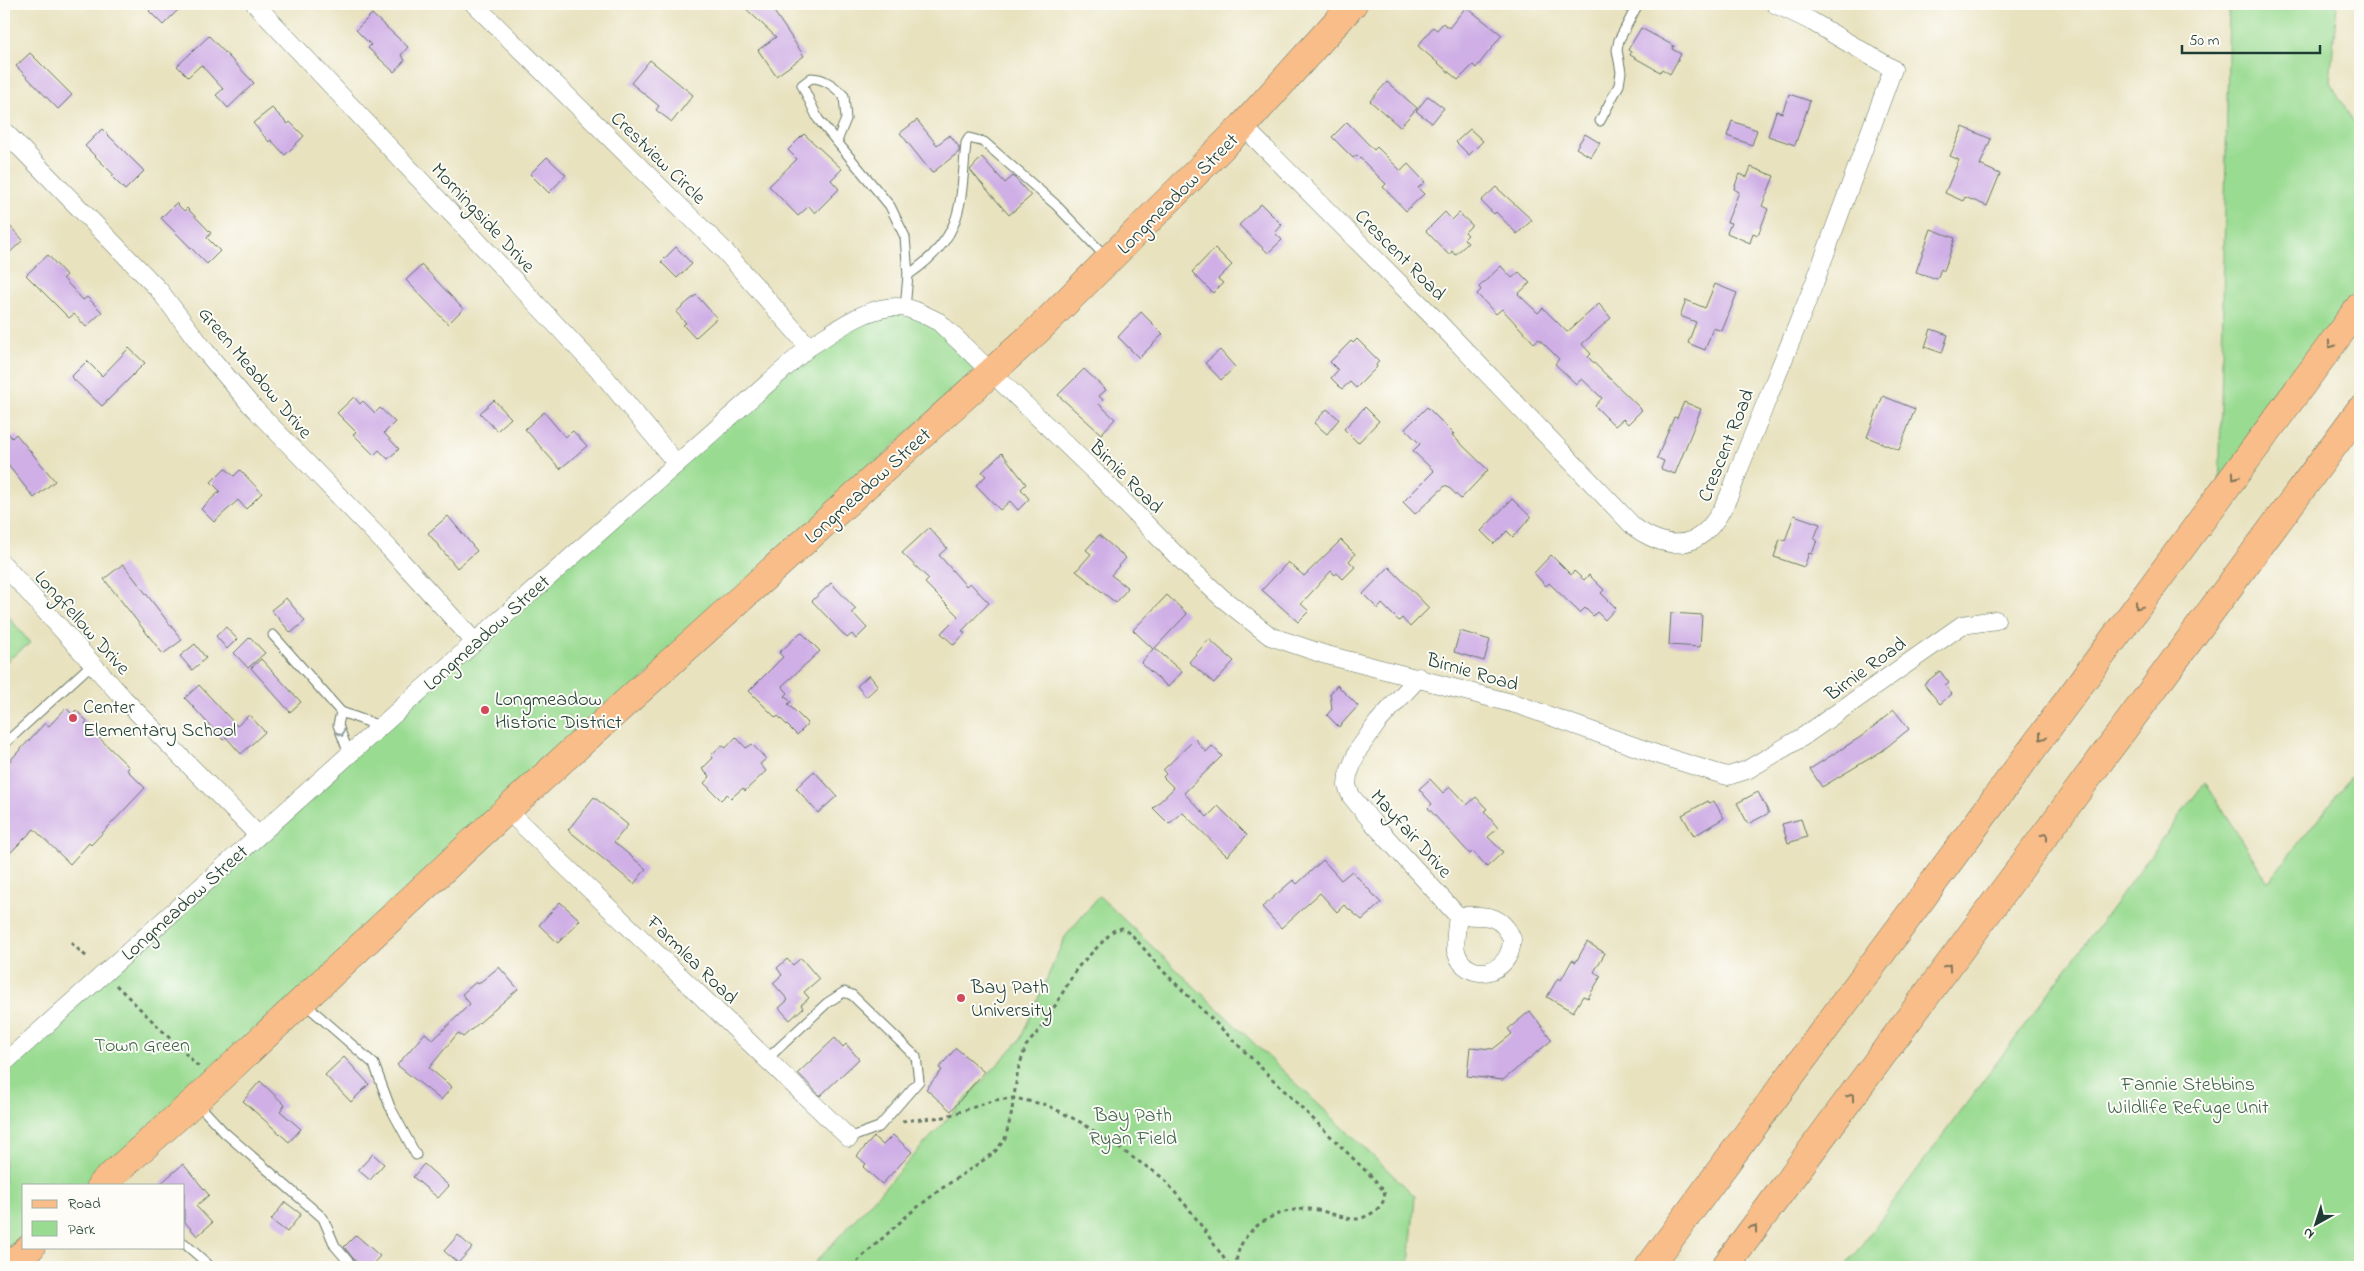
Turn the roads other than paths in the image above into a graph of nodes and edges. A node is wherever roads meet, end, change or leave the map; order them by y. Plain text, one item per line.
1 (255, 4) edge
2 (474, 4) edge
3 (1353, 4) edge
4 (1638, 4) edge
5 (1775, 4) edge
6 (1600, 121) dead end
7 (1243, 126) junction
8 (4, 130) edge
9 (837, 141) junction
10 (1110, 260) junction
11 (908, 275) junction
12 (2360, 306) edge
13 (906, 309) junction
14 (809, 346) junction
15 (991, 373) junction
16 (2360, 410) edge
17 (676, 464) junction
18 (5, 569) edge
19 (1996, 620) dead end
20 (273, 635) dead end
21 (475, 642) junction
22 (92, 664) junction
23 (1419, 677) junction
24 (341, 712) junction
25 (380, 726) junction
26 (4, 744) edge
27 (349, 754) junction
28 (507, 810) junction
29 (258, 835) junction
30 (1458, 916) dead end
31 (302, 1002) junction
32 (767, 1059) junction
33 (4, 1063) edge
34 (195, 1101) junction
35 (849, 1138) joint
36 (416, 1155) dead end
37 (111, 1179) edge
38 (185, 1243) edge
39 (30, 1248) edge
40 (8, 1267) edge
41 (211, 1267) edge
42 (354, 1267) edge
43 (1649, 1267) edge
44 (1726, 1267) edge

1 - 17 street, Morningside Drive
2 - 14 street, Crestview Circle
3 - 7 main road, Longmeadow Street
4 - 6 lane
5 - 7 street, Crescent Road
7 - 10 main road, Longmeadow Street
8 - 21 street, Green Meadow Drive
9 - 9 lane
9 - 11 lane
10 - 11 lane
10 - 15 main road, Longmeadow Street
11 - 13 lane
12 -> 43 main road
13 - 14 street, Longmeadow Street
13 - 15 street, Longmeadow Street
14 - 17 street, Longmeadow Street
15 - 23 street, Birnie Road
15 - 28 main road, Longmeadow Street
44 -> 16 main road
17 - 21 street, Longmeadow Street
18 - 22 street, Longfellow Drive
19 - 23 street, Birnie Road
20 - 24 lane
21 - 25 street, Longmeadow Street
22 - 26 lane
22 - 29 street, Longfellow Drive
23 - 30 street, Mayfair Drive
24 - 25 lane
24 -> 27 lane
25 - 27 street, Longmeadow Street
27 - 29 street, Longmeadow Street
28 - 31 main road, Longmeadow Street
28 - 32 street, Farmlea Road
29 - 33 street, Longmeadow Street
31 - 34 main road, Longmeadow Street
31 - 36 lane
32 - 35 street, Farmlea Road
32 - 35 lane
34 - 37 main road, Longmeadow Street
34 - 42 lane
38 - 41 lane
39 - 40 main road

